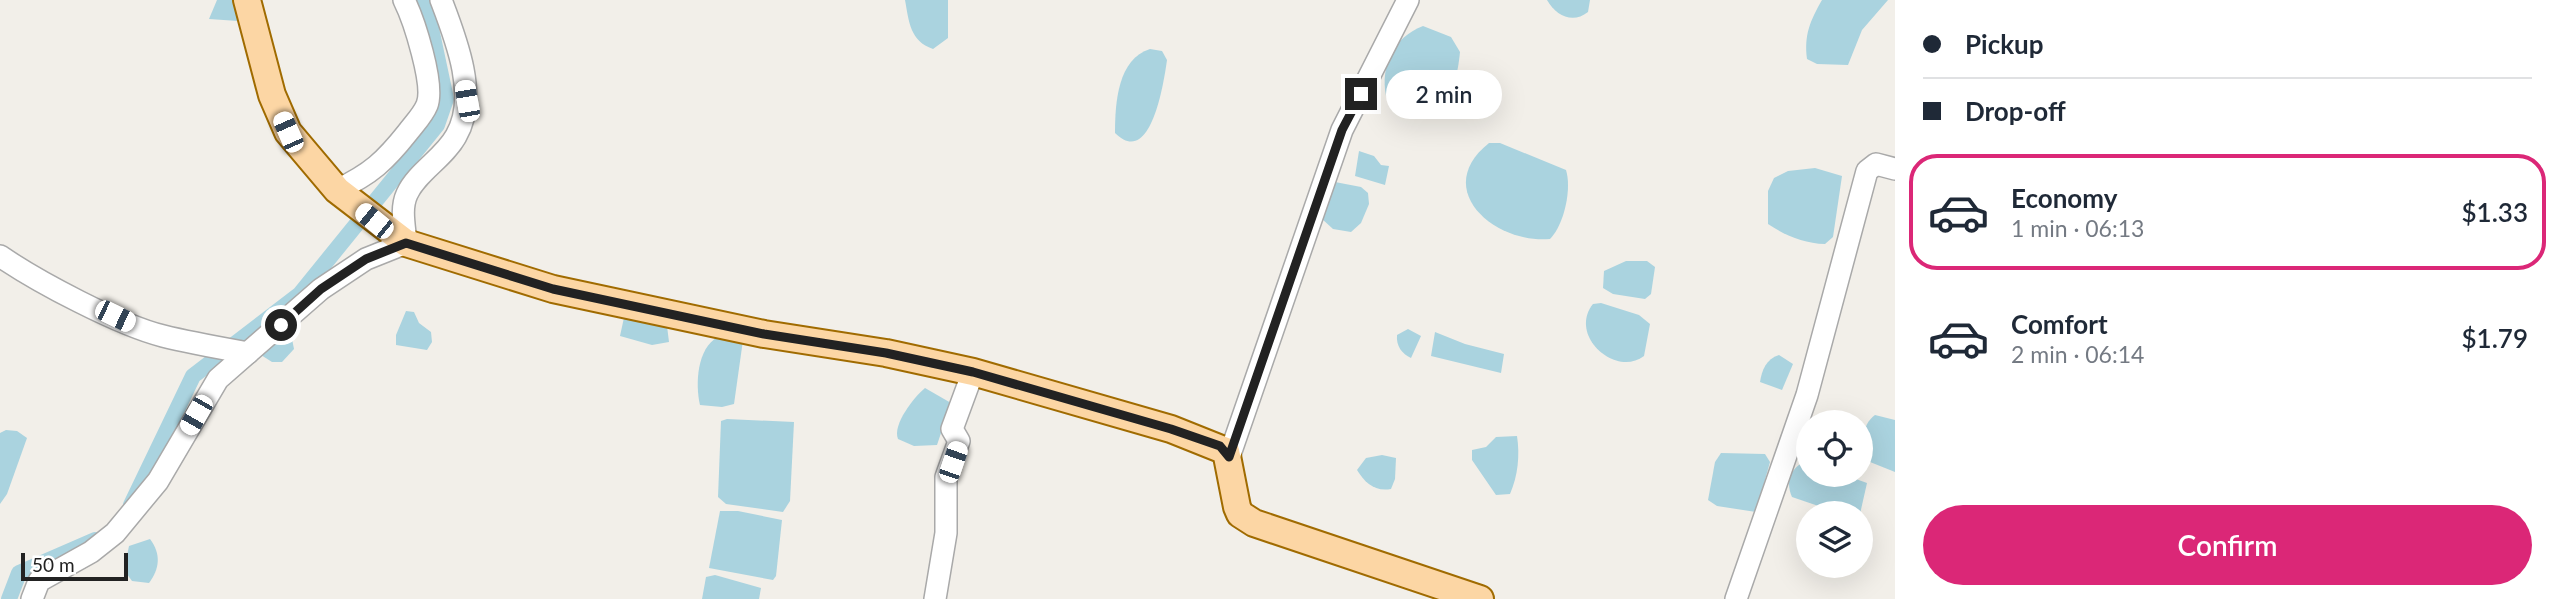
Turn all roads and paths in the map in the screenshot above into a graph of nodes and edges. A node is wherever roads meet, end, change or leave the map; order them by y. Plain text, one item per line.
1 (247, 0) edge
2 (404, 0) edge
3 (441, 0) edge
4 (1408, 0) edge
5 (1895, 169) edge
6 (339, 192) junction
7 (399, 239) junction
8 (0, 256) edge
9 (248, 354) junction
10 (973, 372) junction
11 (1229, 457) junction
12 (32, 599) edge
13 (935, 599) edge
14 (1480, 599) edge
15 (1736, 599) edge

1 - 6 main road
2 - 6 street
3 - 7 street
4 - 11 street
5 - 15 street
6 - 7 main road
7 - 9 street
7 - 10 main road
8 - 9 street
9 - 12 street
10 - 11 main road
10 - 13 street
11 - 14 main road

